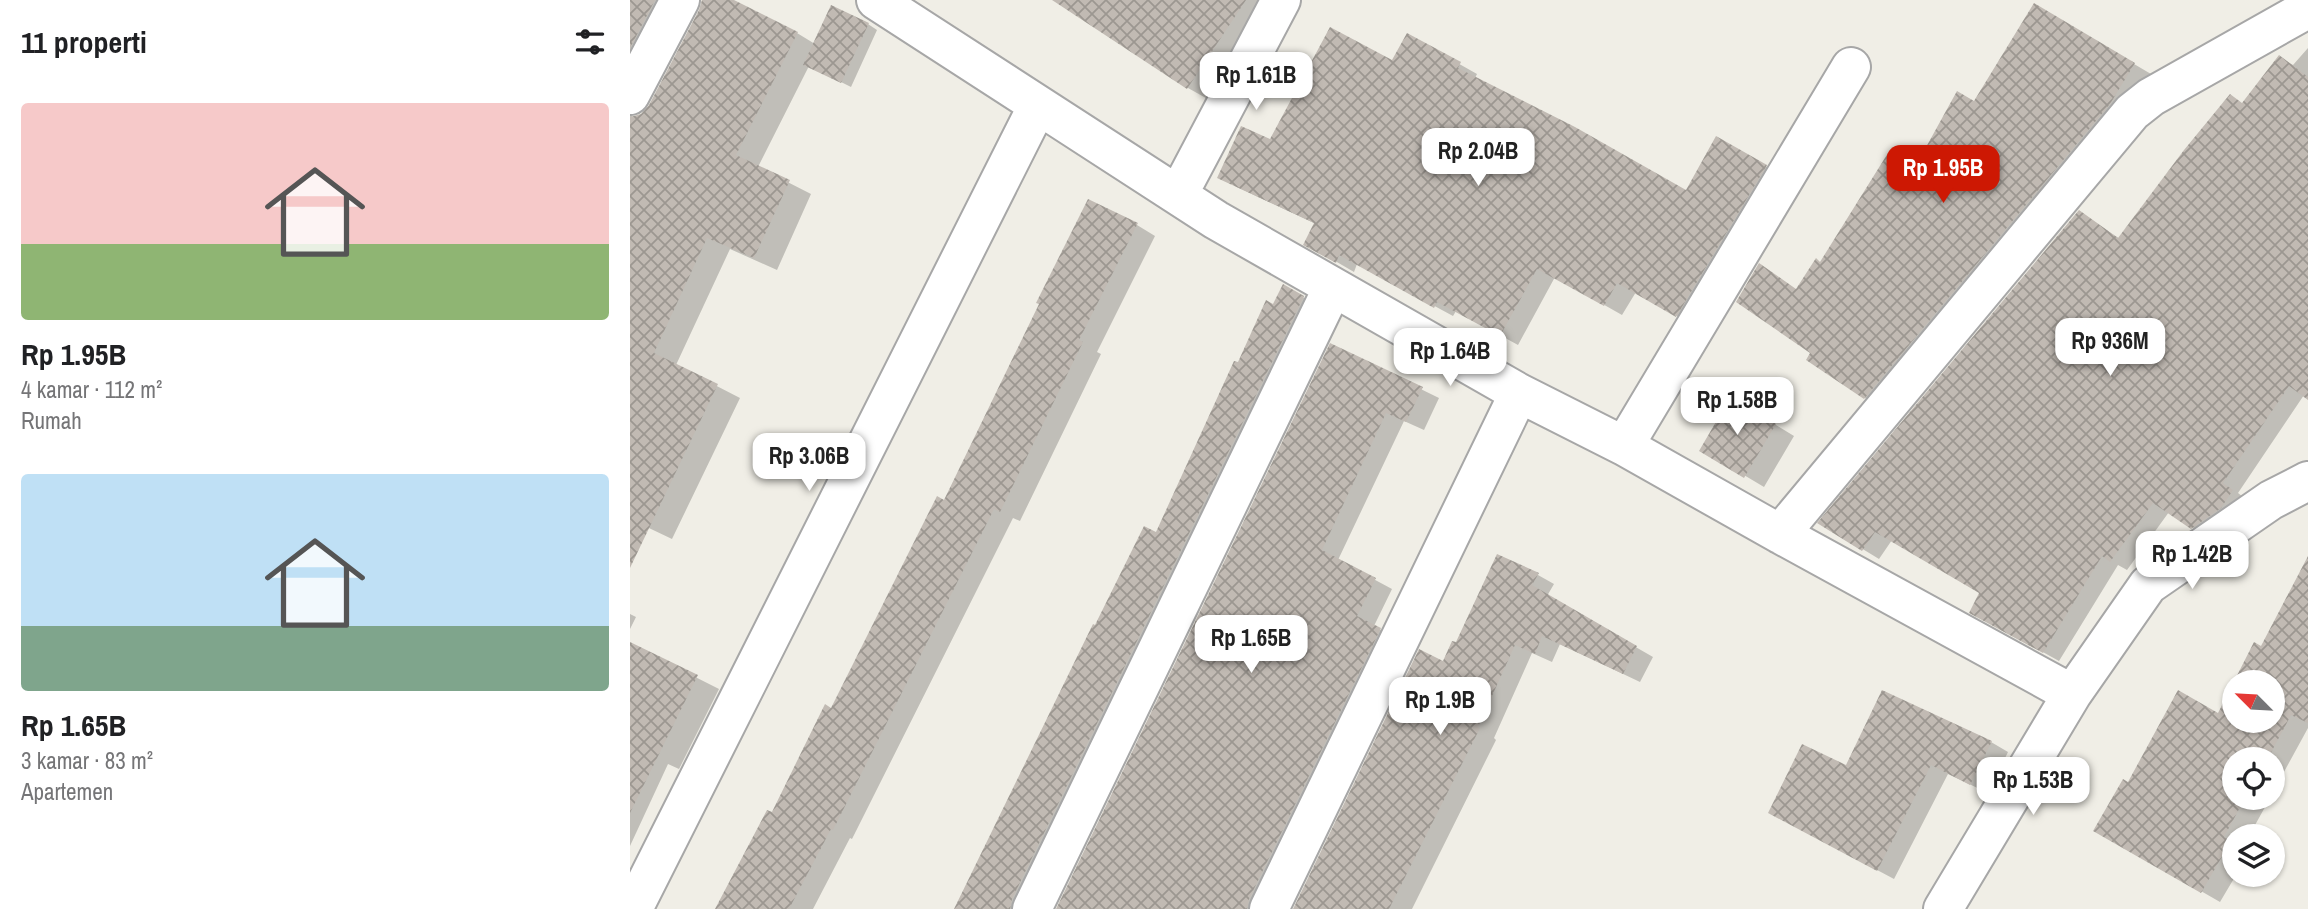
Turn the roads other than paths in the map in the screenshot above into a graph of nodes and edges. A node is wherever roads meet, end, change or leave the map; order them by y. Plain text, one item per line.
1 (680, 0) edge
2 (876, 0) edge
3 (1281, 0) edge
4 (2308, 5) edge
5 (1851, 67) dead end
6 (630, 95) edge
7 (1038, 104) junction
8 (1178, 195) junction
9 (1333, 287) junction
10 (1519, 393) junction
11 (1624, 446) junction
12 (2308, 481) edge
13 (1780, 534) junction
14 (2072, 694) junction
15 (633, 909) edge
16 (1032, 909) edge
17 (1269, 909) edge
18 (1943, 909) edge

1 - 6 street
2 - 7 street
3 - 8 street
4 - 13 street
5 - 11 street
7 - 8 street
7 - 15 street
8 - 9 street
9 - 10 street
9 - 16 street
10 - 11 street
10 - 17 street
11 - 13 street
12 - 14 street
13 - 14 street
14 - 18 street

